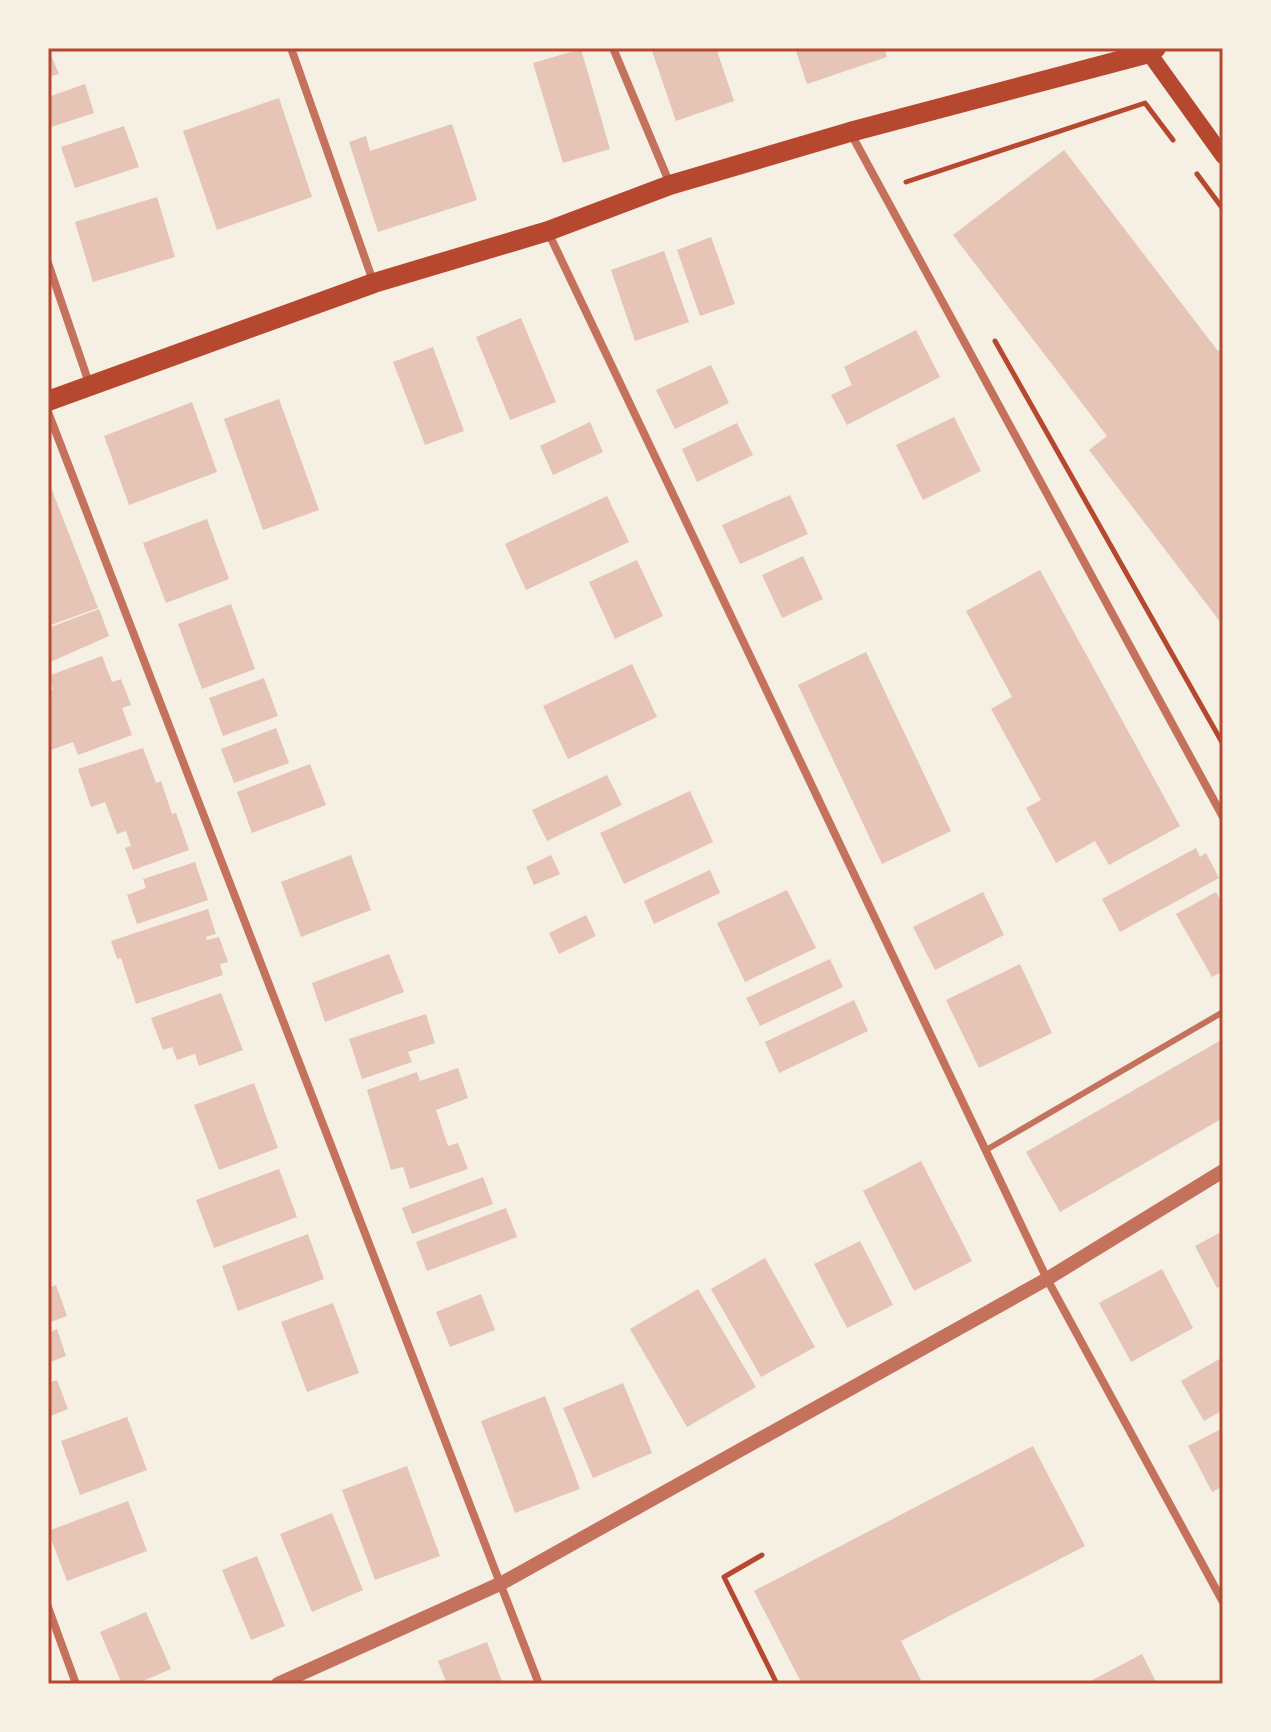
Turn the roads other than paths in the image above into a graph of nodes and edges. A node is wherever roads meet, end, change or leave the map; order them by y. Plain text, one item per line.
1 (291, 48) edge
2 (613, 48) edge
3 (1150, 50) edge
4 (850, 132) junction
5 (1223, 156) edge
6 (670, 185) junction
7 (548, 231) junction
8 (48, 263) edge
9 (374, 283) junction
10 (90, 387) junction
11 (48, 401) edge
12 (48, 412) edge
13 (1223, 817) edge
14 (1223, 1012) edge
15 (986, 1150) junction
16 (1223, 1171) edge
17 (1047, 1279) junction
18 (502, 1583) junction
19 (1223, 1602) edge
20 (48, 1607) edge
21 (76, 1684) edge
22 (278, 1684) edge
23 (539, 1684) edge

1 - 9 street
2 - 6 street
3 - 4 main road
3 - 5 main road
4 - 6 main road
4 - 13 street
6 - 7 main road
7 - 9 main road
7 - 15 street
8 - 10 street
9 - 10 main road
10 - 11 main road
12 - 18 street
14 - 15 lane
15 - 17 street
16 - 17 street
17 - 18 street
17 - 19 street
18 - 22 street
18 - 23 street
20 - 21 street

